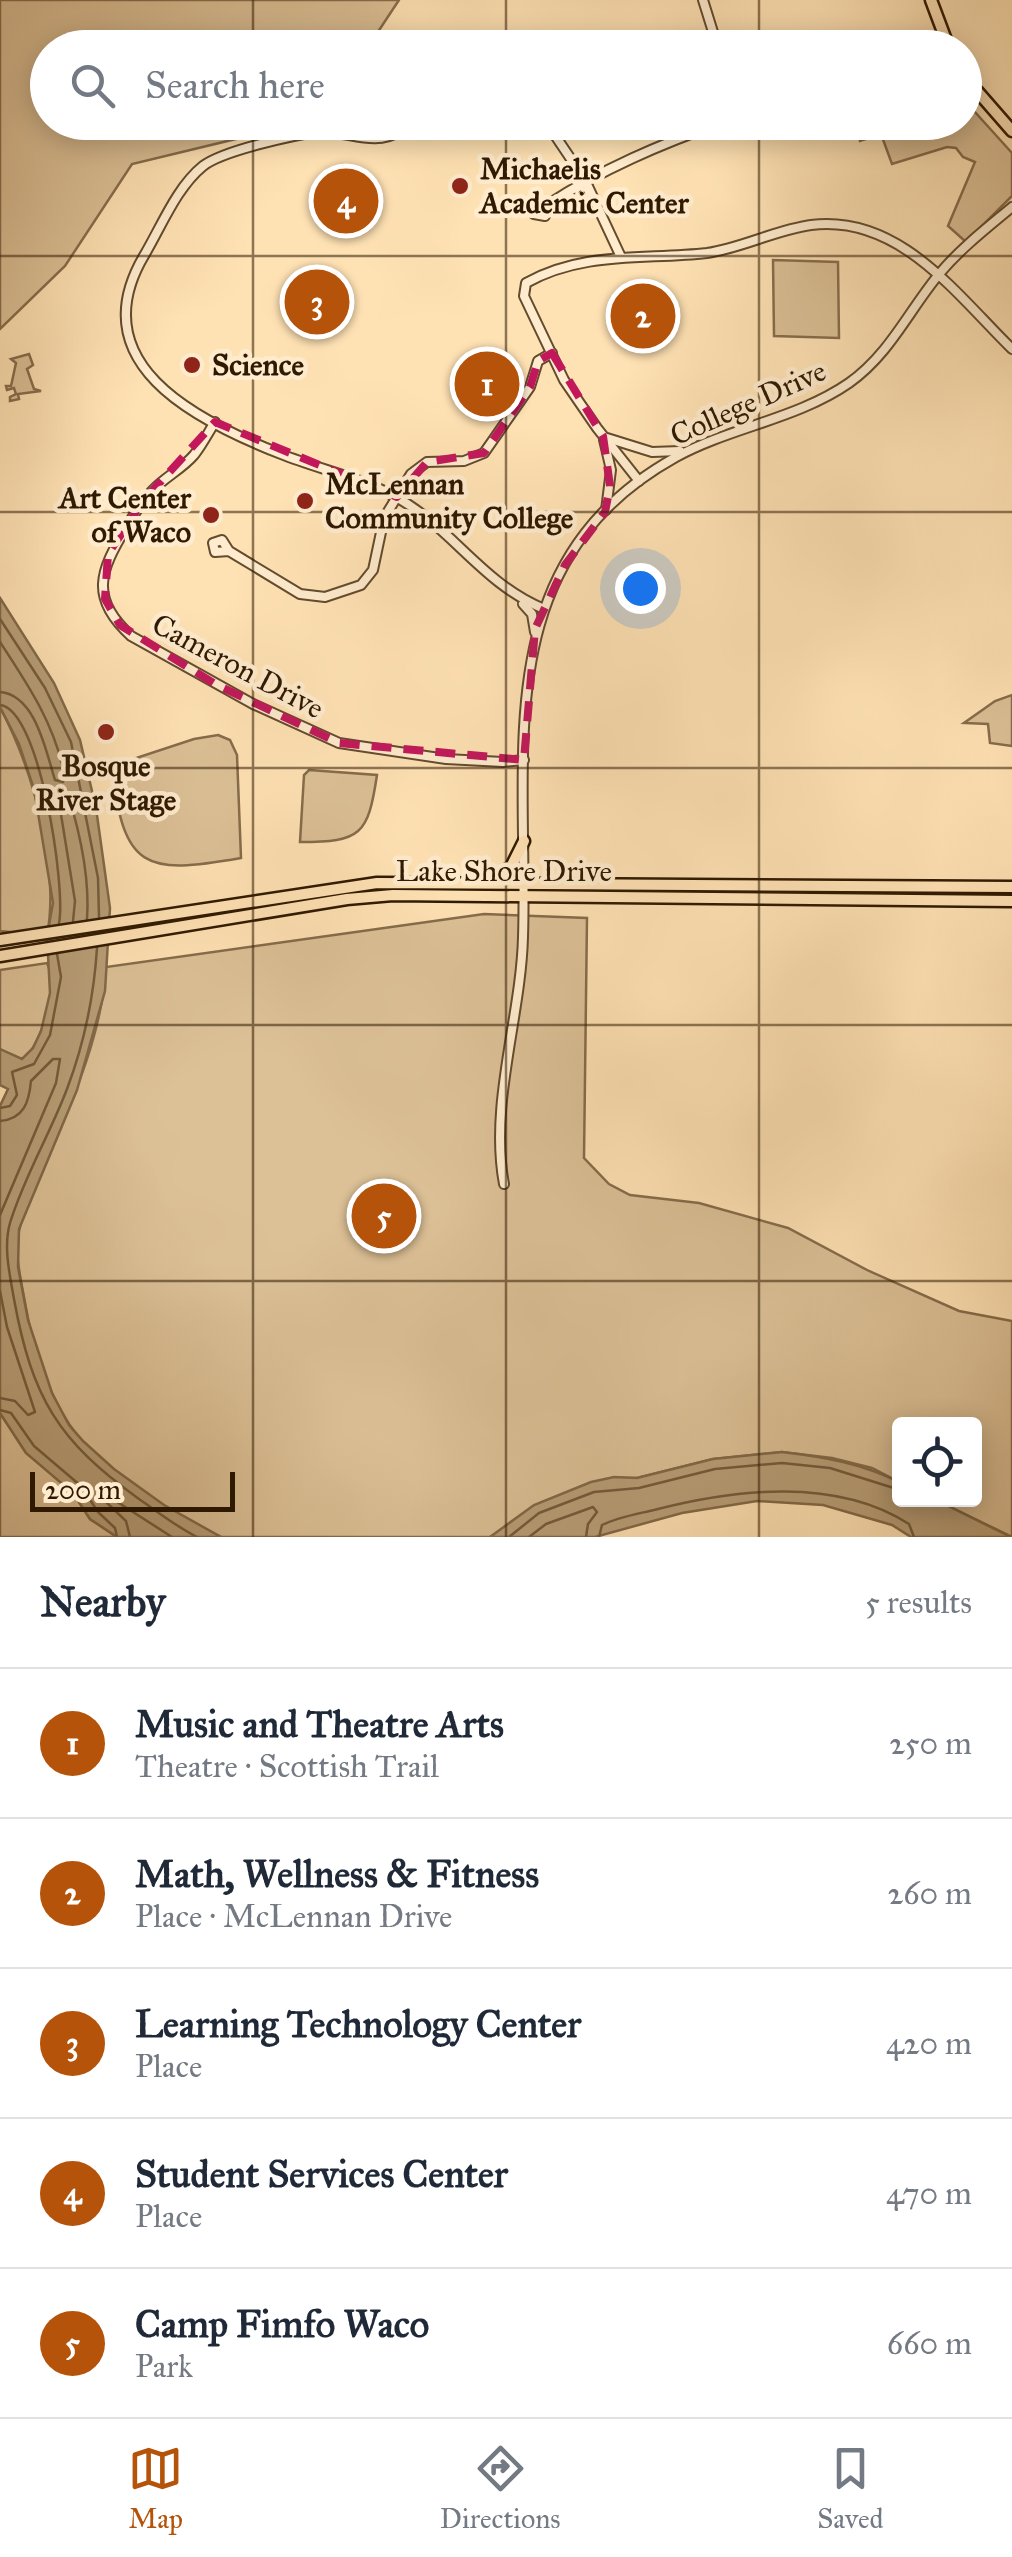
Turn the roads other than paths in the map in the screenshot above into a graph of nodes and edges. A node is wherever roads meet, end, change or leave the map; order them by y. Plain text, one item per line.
1 (703, 0) edge
2 (931, 0) edge
3 (712, 30) edge
4 (941, 30) edge
5 (982, 97) edge
6 (1012, 131) edge
7 (285, 140) edge
8 (558, 140) edge
9 (672, 140) edge
10 (585, 180) junction
11 (547, 205) dead end
12 (1012, 206) edge
13 (620, 257) junction
14 (938, 276) junction
15 (1012, 349) edge
16 (552, 353) junction
17 (215, 422) junction
18 (603, 436) junction
19 (692, 449) junction
20 (640, 481) junction
21 (396, 497) junction
22 (605, 512) junction
23 (229, 551) dead end
24 (516, 598) junction
25 (544, 609) junction
26 (536, 633) junction
27 (524, 760) junction
28 (524, 841) junction
29 (484, 883) junction
30 (1012, 887) edge
31 (524, 890) junction
32 (1012, 901) edge
33 (0, 940) edge
34 (0, 956) edge
35 (504, 1184) dead end

1 - 3 street
2 - 4 main road
5 - 6 main road
7 - 17 street
8 - 10 street
9 - 10 street
10 - 11 street
10 - 13 street
12 - 14 street, College Drive
13 - 14 street
13 - 16 street
14 - 15 street
14 - 19 street, College Drive
16 - 18 street
16 - 21 street
17 - 21 street
17 - 27 street, Cameron Drive
18 - 19 street
18 - 20 street
18 - 22 street
19 - 20 street, College Drive
20 - 22 street, College Drive
21 - 23 street
21 - 24 street
22 - 25 street, College Drive
24 - 25 street
24 - 26 street
25 - 26 street, College Drive
26 - 27 street, College Drive
27 - 28 street, College Drive
28 - 29 main road
28 - 31 street, College Drive
29 - 31 main road, Lake Shore Drive
29 - 33 main road, Lake Shore Drive
30 - 31 main road, Lake Shore Drive
31 - 32 main road, Lake Shore Drive
31 - 34 main road, Lake Shore Drive
31 - 35 street, College Drive

